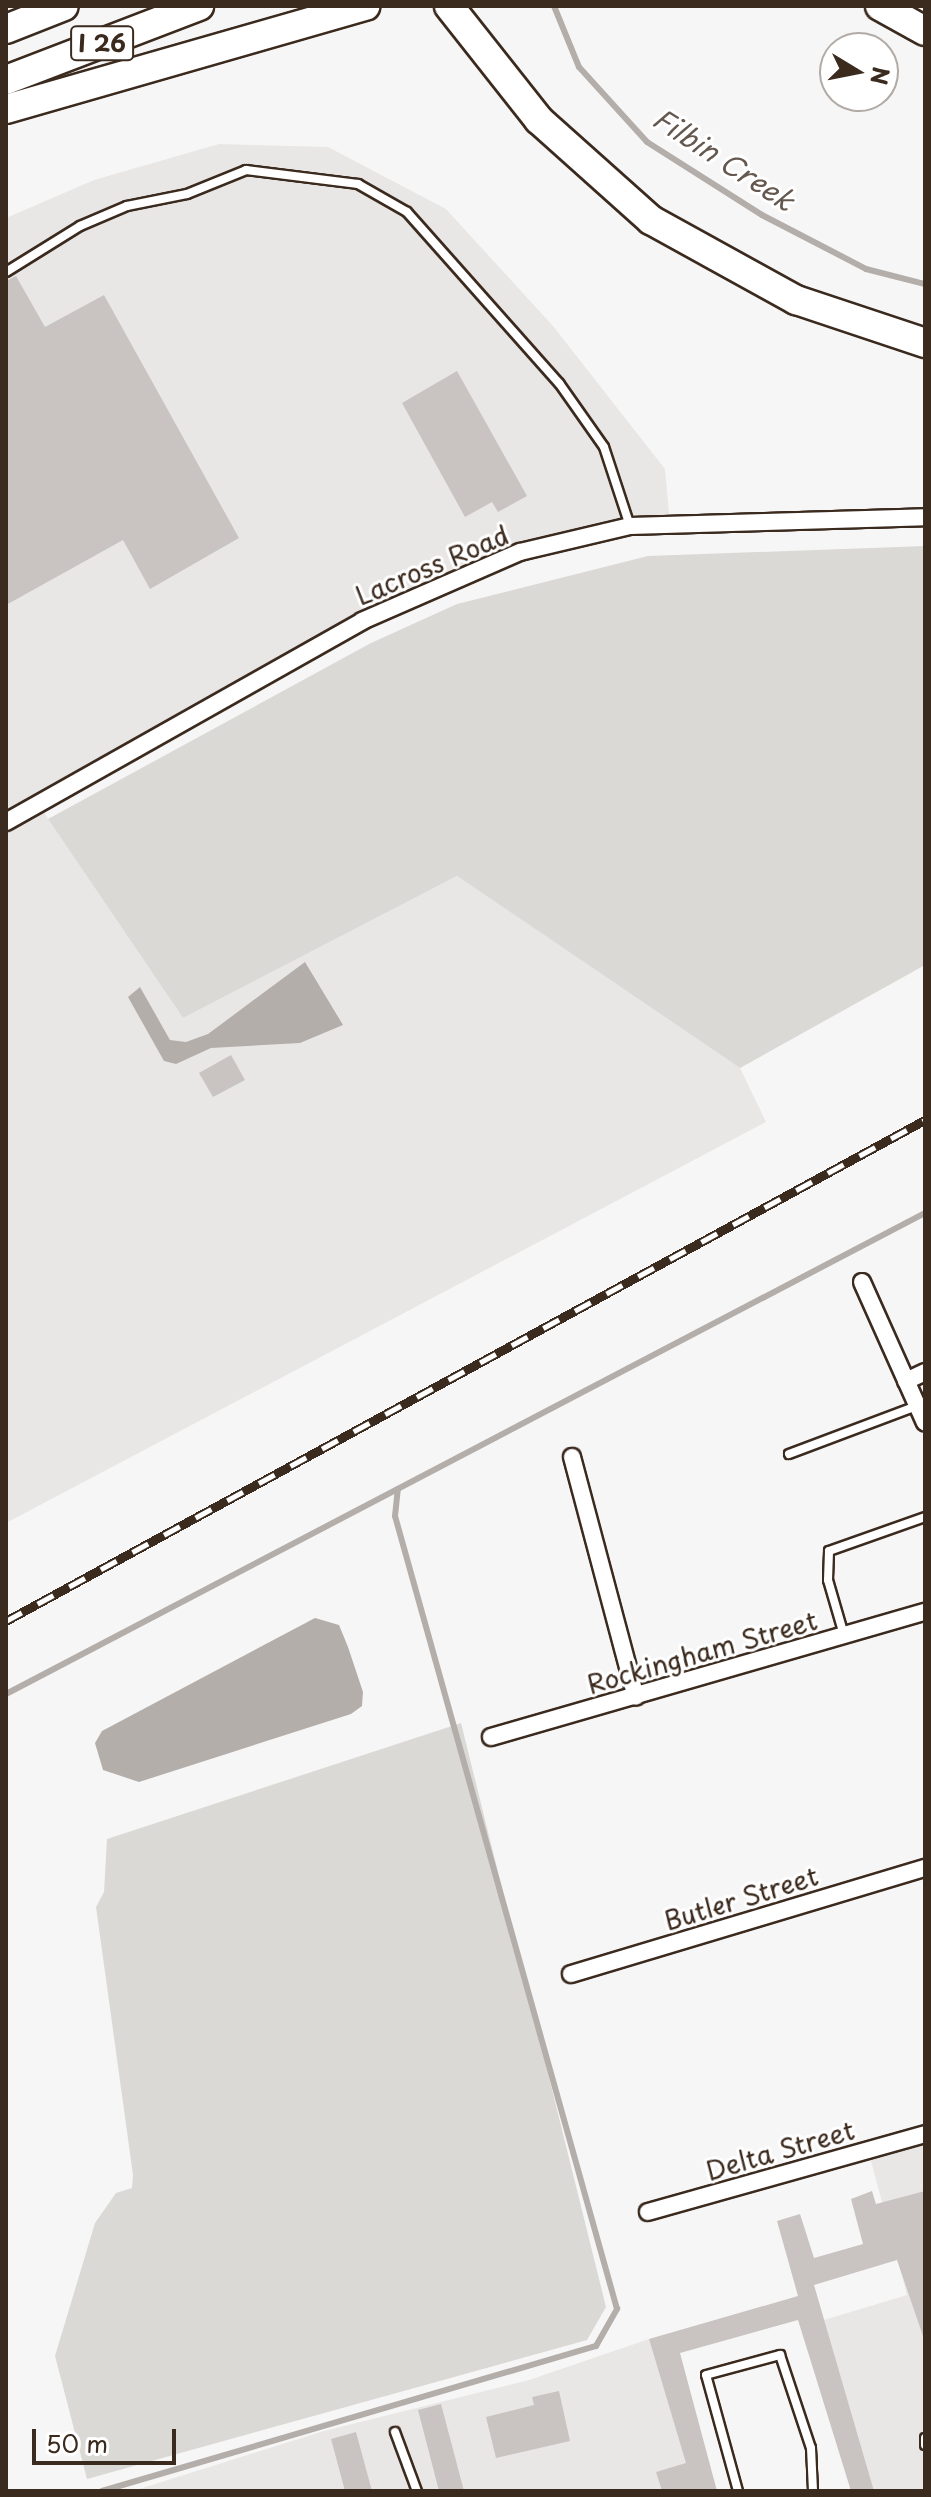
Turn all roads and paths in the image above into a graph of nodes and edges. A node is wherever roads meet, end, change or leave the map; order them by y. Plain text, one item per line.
1 (64, 6) edge
2 (199, 6) edge
3 (366, 6) edge
4 (449, 6) edge
5 (880, 6) edge
6 (6, 29) edge
7 (925, 31) edge
8 (6, 80) edge
9 (6, 109) edge
10 (6, 272) edge
11 (925, 343) edge
12 (925, 517) edge
13 (630, 526) junction
14 (6, 822) edge
15 (862, 1282) dead end
16 (925, 1372) edge
17 (906, 1381) junction
18 (917, 1406) junction
19 (925, 1423) edge
20 (789, 1454) dead end
21 (572, 1457) dead end
22 (925, 1517) edge
23 (925, 1612) edge
24 (844, 1636) junction
25 (636, 1697) junction
26 (491, 1737) dead end
27 (925, 1868) edge
28 (571, 1974) dead end
29 (925, 2134) edge
30 (648, 2212) dead end
31 (395, 2432) dead end
32 (925, 2438) edge
33 (925, 2445) edge
34 (417, 2491) edge
35 (738, 2491) edge
36 (813, 2491) edge

1 - 6 highway, I 26
2 - 8 highway, I 26
3 - 9 highway
4 - 11 highway
5 - 7 highway
10 - 13 lane
12 - 13 street, Lacross Road
13 - 14 street, Lacross Road
15 - 17 street
16 - 17 street
17 - 18 street
18 - 19 street
18 - 20 lane
21 - 25 street
22 - 24 lane
23 - 24 street, Rockingham Street
24 - 25 street, Rockingham Street
25 - 26 street, Rockingham Street
27 - 28 street, Butler Street
29 - 30 street, Delta Street
31 - 34 lane
32 - 33 lane
35 - 36 lane

